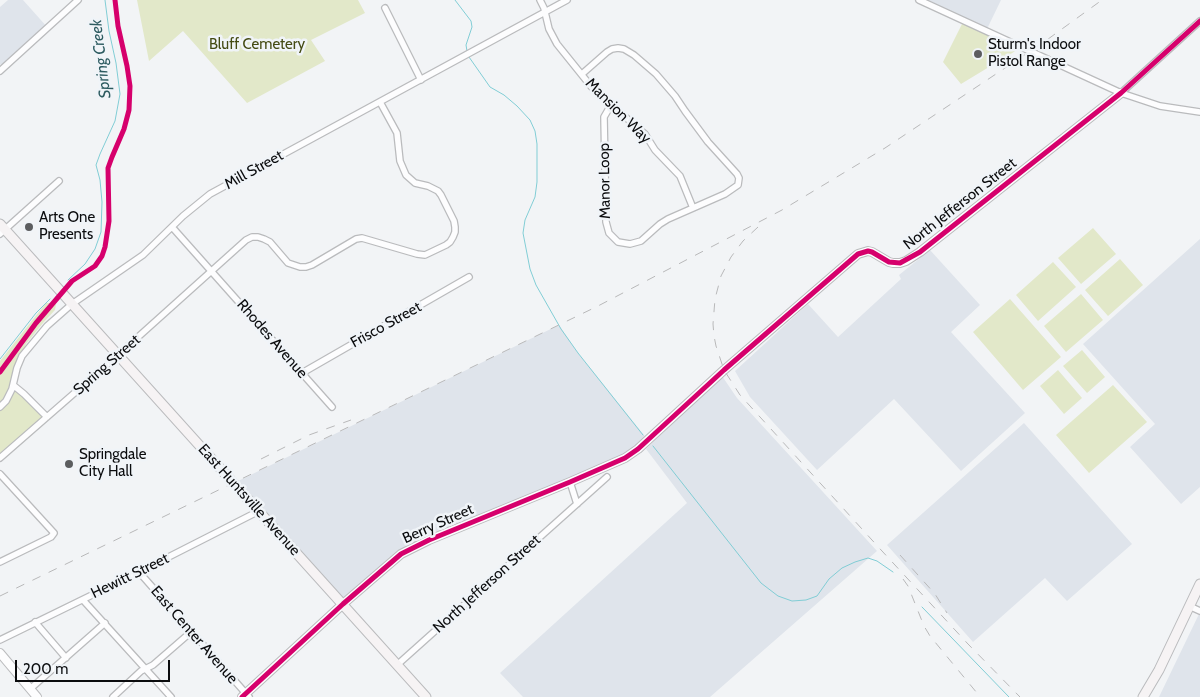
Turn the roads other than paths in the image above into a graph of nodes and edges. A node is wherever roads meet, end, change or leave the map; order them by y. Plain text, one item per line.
1 (78, 0) edge
2 (540, 0) edge
3 (567, 0) edge
4 (919, 0) edge
5 (385, 8) dead end
6 (545, 12) junction
7 (1200, 22) edge
8 (1, 68) edge
9 (582, 74) junction
10 (421, 80) junction
11 (1121, 93) junction
12 (380, 102) junction
13 (611, 105) junction
14 (1200, 112) edge
15 (59, 181) dead end
16 (693, 208) junction
17 (172, 227) junction
18 (2, 229) edge
19 (213, 271) junction
20 (469, 278) dead end
21 (72, 304) junction
22 (118, 355) junction
23 (302, 373) junction
24 (13, 385) junction
25 (0, 407) edge
26 (332, 407) dead end
27 (47, 418) junction
28 (651, 438) joint
29 (0, 458) edge
30 (0, 474) edge
31 (607, 477) dead end
32 (570, 482) junction
33 (577, 504) junction
34 (259, 511) junction
35 (0, 562) edge
36 (139, 572) junction
37 (1200, 584) edge
38 (83, 600) junction
39 (343, 604) junction
40 (1189, 606) junction
41 (1200, 611) edge
42 (35, 622) junction
43 (105, 623) junction
44 (191, 632) junction
45 (0, 640) edge
46 (0, 653) edge
47 (66, 658) junction
48 (397, 665) junction
49 (146, 668) junction
50 (30, 689) junction
51 (245, 696) edge
52 (37, 697) edge
53 (113, 697) edge
54 (171, 697) edge
55 (426, 697) edge
56 (1143, 697) edge

1 - 8 street
2 - 6 street, Mansion Way
3 - 6 street, Mill Street
4 - 11 street
5 - 10 street
6 - 9 street, Mansion Way
6 - 10 street, Mill Street
7 - 11 street
9 - 13 street, Mansion Way
9 - 16 street, Manor Loop
10 - 12 street, Mill Street
11 - 14 street
11 - 28 street, North Jefferson Street
12 - 17 street, Mill Street
12 - 19 street
13 - 16 street, Mansion Way
13 - 16 street, Manor Loop
15 - 18 street
17 - 19 street, Rhodes Avenue
17 - 21 street, Mill Street
18 - 21 main road, East Huntsville Avenue
19 - 22 street, Spring Street
19 - 23 street, Rhodes Avenue
20 - 23 street, Frisco Street
21 - 22 main road, East Huntsville Avenue
21 - 24 street, Mill Street
22 - 27 street, Spring Street
22 - 34 main road, East Huntsville Avenue
23 - 26 street, Rhodes Avenue
24 - 25 street, Mill Street
24 - 27 street
27 - 29 street, Spring Street
28 - 32 street, Berry Street
30 - 35 street
31 - 33 street, North Jefferson Street
32 - 33 street
32 - 39 street, Berry Street
33 - 48 street, North Jefferson Street
34 - 36 street, Hewitt Street
34 - 39 main road, East Huntsville Avenue
36 - 38 street, Hewitt Street
36 - 44 street, East Center Avenue
37 - 40 main road
38 - 42 street, Hewitt Street
38 - 43 street
39 - 48 main road, East Huntsville Avenue
39 - 51 street, Berry Street
40 - 41 street
40 - 56 main road
42 - 45 street, Hewitt Street
42 - 47 street
43 - 47 street
43 - 49 street
44 - 49 street
44 - 51 street, East Center Avenue
46 - 50 street
47 - 50 street
48 - 55 main road, East Huntsville Avenue
49 - 53 street
49 - 54 street
50 - 52 street

